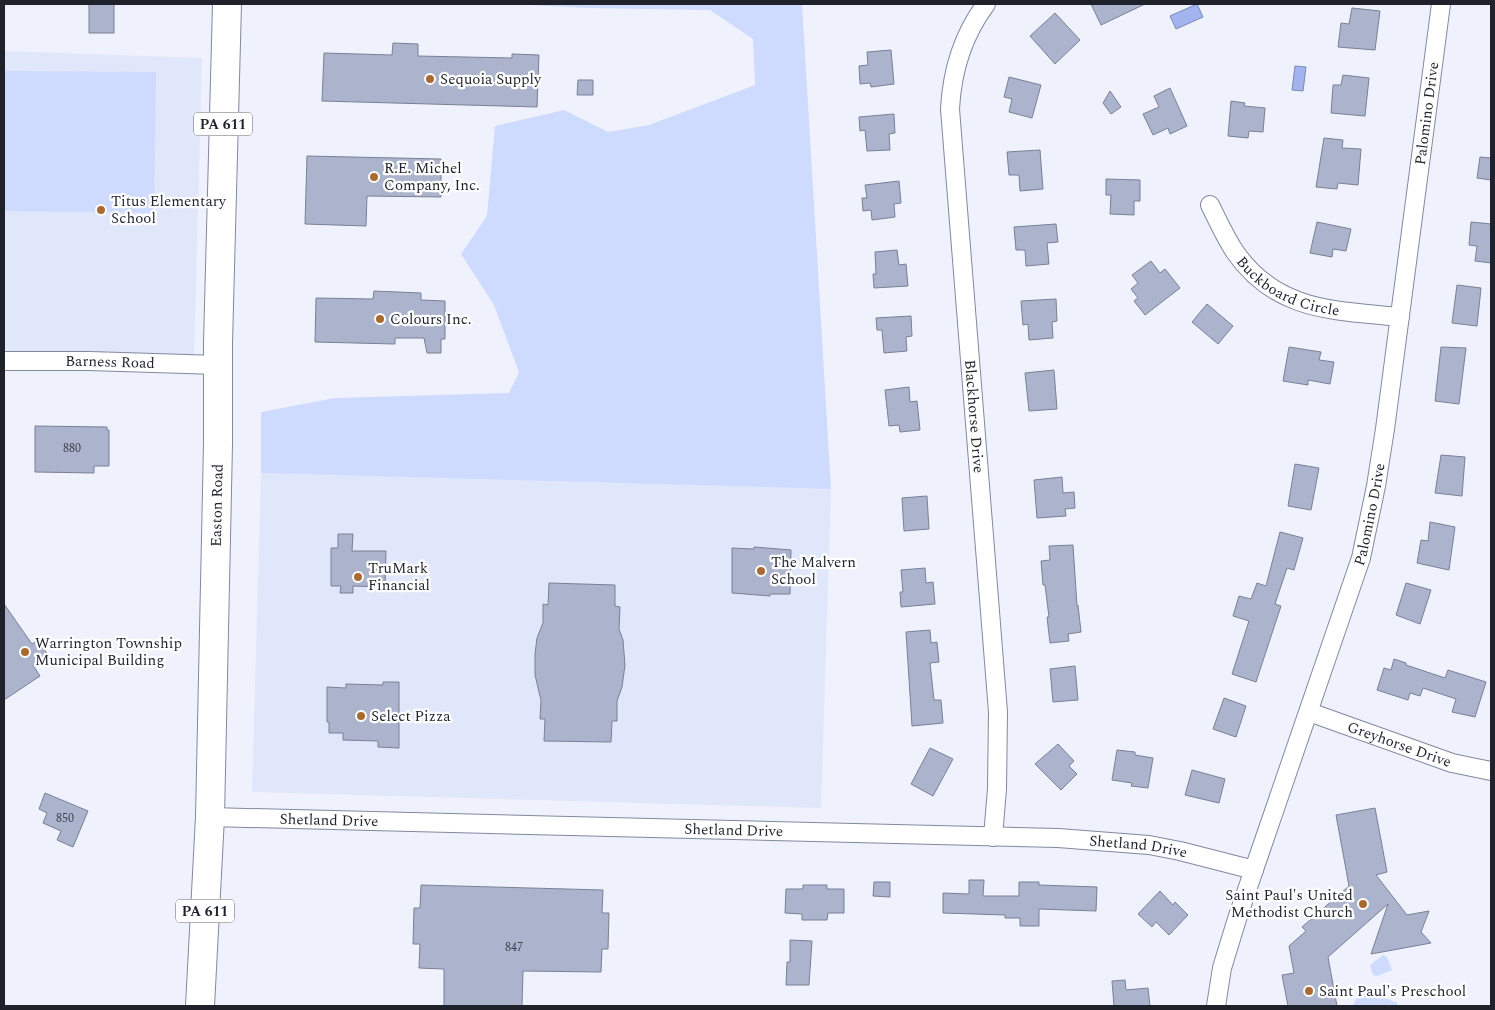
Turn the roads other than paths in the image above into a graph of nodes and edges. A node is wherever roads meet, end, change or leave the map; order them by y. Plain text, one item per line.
1 (227, 4) edge
2 (986, 4) edge
3 (1441, 4) edge
4 (1210, 205) dead end
5 (1400, 317) junction
6 (4, 361) edge
7 (218, 365) junction
8 (1309, 712) junction
9 (1491, 771) edge
10 (210, 816) junction
11 (994, 837) junction
12 (1254, 870) junction
13 (200, 1006) edge
14 (1216, 1006) edge

1 - 7 highway, Easton Road / PA 611
2 - 11 street, Blackhorse Drive
3 - 5 street, Palomino Drive
4 - 5 street, Buckboard Circle
5 - 8 street, Palomino Drive
6 - 7 street, Barness Road
7 - 10 highway, Easton Road / PA 611
8 - 9 street, Greyhorse Drive
8 - 12 street, Palomino Drive
10 - 11 street, Shetland Drive
10 - 13 highway, Easton Road / PA 611
11 - 12 street, Shetland Drive
12 - 14 street, Palomino Drive

